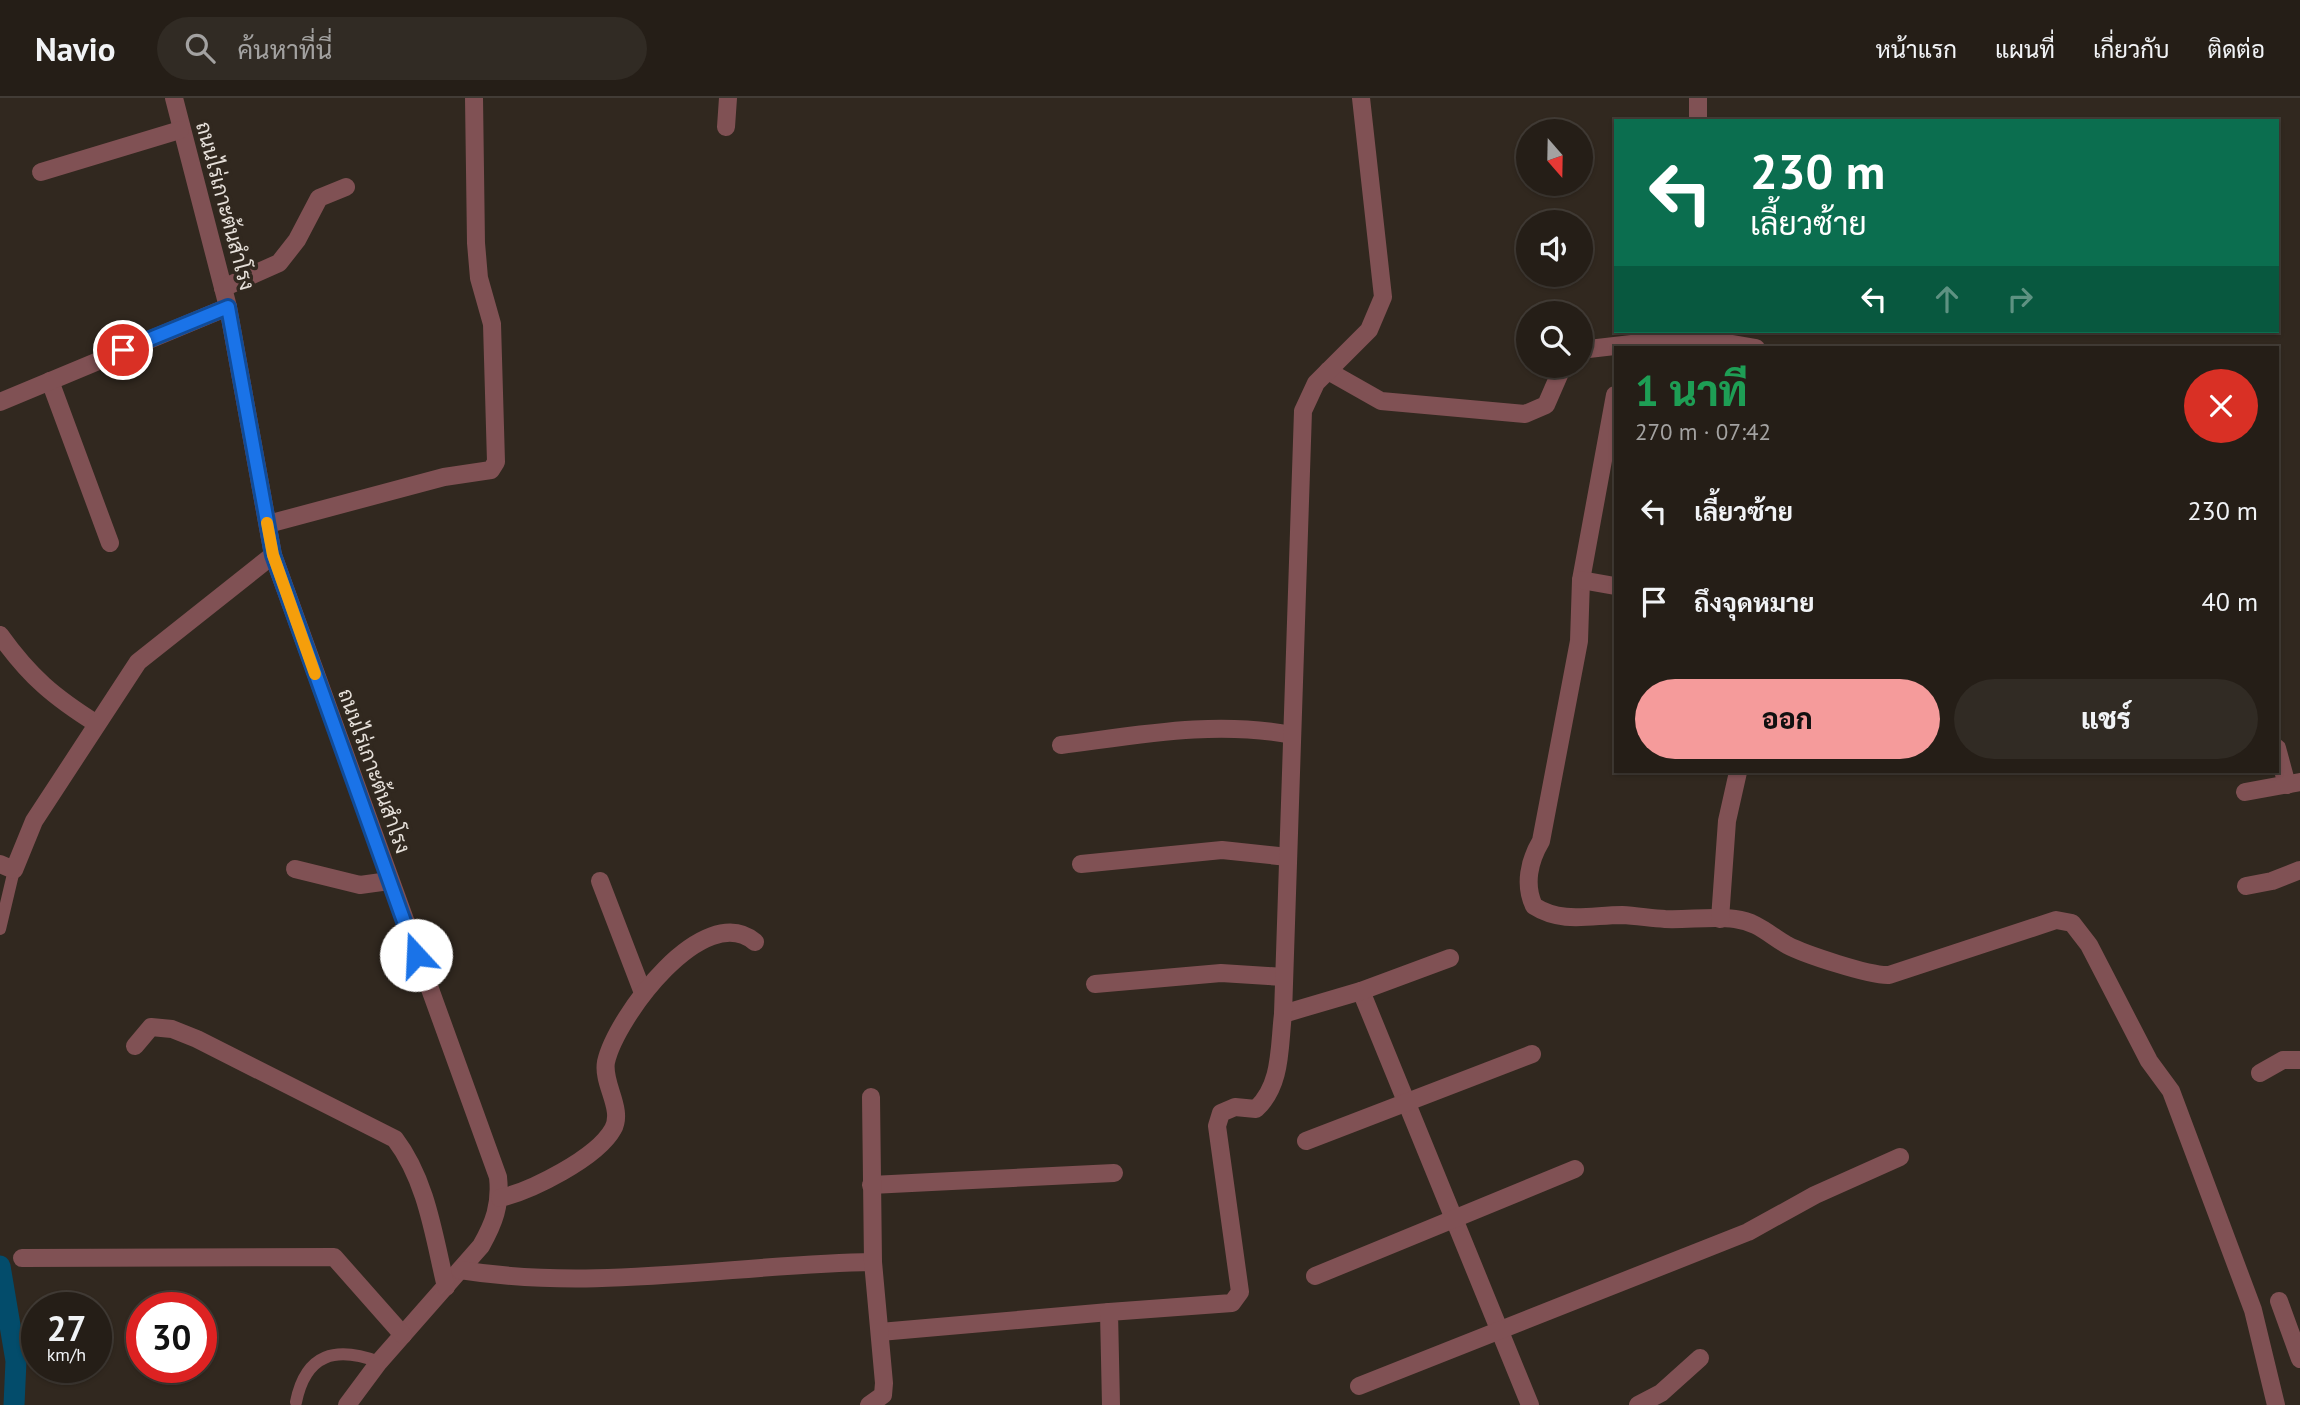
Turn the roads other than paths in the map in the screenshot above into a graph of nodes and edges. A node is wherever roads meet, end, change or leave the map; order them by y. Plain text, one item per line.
1 (174, 98) edge
2 (474, 98) edge
3 (729, 98) edge
4 (1361, 98) edge
5 (1698, 98) edge
6 (1698, 119) edge
7 (726, 127) dead end
8 (180, 130) junction
9 (41, 172) dead end
10 (346, 187) dead end
11 (223, 288) junction
12 (228, 307) junction
13 (1629, 346) edge
14 (1744, 346) edge
15 (1614, 348) edge
16 (1593, 349) edge
17 (1328, 371) junction
18 (1558, 378) edge
19 (50, 381) junction
20 (1614, 400) edge
21 (0, 402) edge
22 (268, 524) junction
23 (110, 543) dead end
24 (273, 555) junction
25 (1581, 580) junction
26 (1614, 586) edge
27 (0, 635) edge
28 (97, 724) junction
29 (1292, 735) junction
30 (1061, 745) dead end
31 (2279, 752) edge
32 (1738, 773) edge
33 (2293, 784) edge
34 (2245, 792) dead end
35 (1288, 857) junction
36 (1081, 864) dead end
37 (7, 867) edge
38 (295, 869) dead end
39 (2300, 870) edge
40 (389, 881) junction
41 (600, 881) dead end
42 (2246, 886) dead end
43 (1720, 919) junction
44 (0, 929) edge
45 (755, 942) dead end
46 (1450, 958) dead end
47 (1284, 977) junction
48 (1095, 984) dead end
49 (1362, 991) junction
50 (642, 993) junction
51 (1283, 1014) junction
52 (135, 1046) dead end
53 (1532, 1054) dead end
54 (2300, 1060) edge
55 (2260, 1073) dead end
56 (871, 1097) dead end
57 (1406, 1101) junction
58 (1306, 1141) dead end
59 (1900, 1157) dead end
60 (1575, 1170) dead end
61 (1114, 1173) dead end
62 (871, 1185) junction
63 (500, 1198) junction
64 (1454, 1218) junction
65 (23, 1258) dead end
66 (873, 1262) junction
67 (460, 1270) junction
68 (1315, 1276) dead end
69 (446, 1287) junction
70 (2278, 1301) dead end
71 (1109, 1312) junction
72 (1500, 1329) junction
73 (880, 1332) junction
74 (402, 1335) junction
75 (1700, 1358) dead end
76 (2300, 1359) edge
77 (379, 1362) junction
78 (1359, 1386) dead end
79 (296, 1402) dead end
80 (347, 1405) edge
81 (869, 1405) edge
82 (1111, 1405) edge
83 (1530, 1405) edge
84 (1638, 1405) edge
85 (2276, 1405) edge

1 - 8 street, ถนนไร่เกาะต้นสำโรง
2 - 22 street
3 - 7 street
4 - 17 street
5 - 6 street
8 - 9 street
8 - 11 street, ถนนไร่เกาะต้นสำโรง
10 - 11 street
11 - 12 street, ถนนไร่เกาะต้นสำโรง
12 - 19 street
12 - 22 street, ถนนไร่เกาะต้นสำโรง
13 - 14 street
15 - 16 street
17 - 18 street
17 - 29 street
19 - 21 street
19 - 23 street
20 - 25 street
22 - 24 street, ถนนไร่เกาะต้นสำโรง
24 - 28 street
24 - 40 street, ถนนไร่เกาะต้นสำโรง
25 - 26 street
25 - 43 street
27 - 28 street
28 - 37 street
29 - 30 street
29 - 35 street
31 - 33 street
32 - 43 street
33 - 34 street
35 - 36 street
35 - 47 street
37 - 44 lane
38 - 40 street
39 - 42 street
40 - 63 street, ถนนไร่เกาะต้นสำโรง
41 - 50 street
43 - 85 street
45 - 50 street
46 - 49 street
47 - 48 street
47 - 51 street
49 - 51 street
49 - 57 street
50 - 63 street
51 - 71 street
52 - 69 street
53 - 57 street
54 - 55 street
56 - 62 street
57 - 58 street
57 - 64 street
59 - 72 street
60 - 64 street
61 - 62 street
62 - 66 street
63 - 67 street
64 - 68 street
64 - 72 street
65 - 74 street
66 - 67 street
66 - 73 street
67 - 69 street
69 - 74 street
70 - 76 street
71 - 73 street
71 - 82 street
72 - 78 street
72 - 83 street
73 - 81 street
74 - 77 street
75 - 84 street
77 - 79 lane
77 - 80 street

